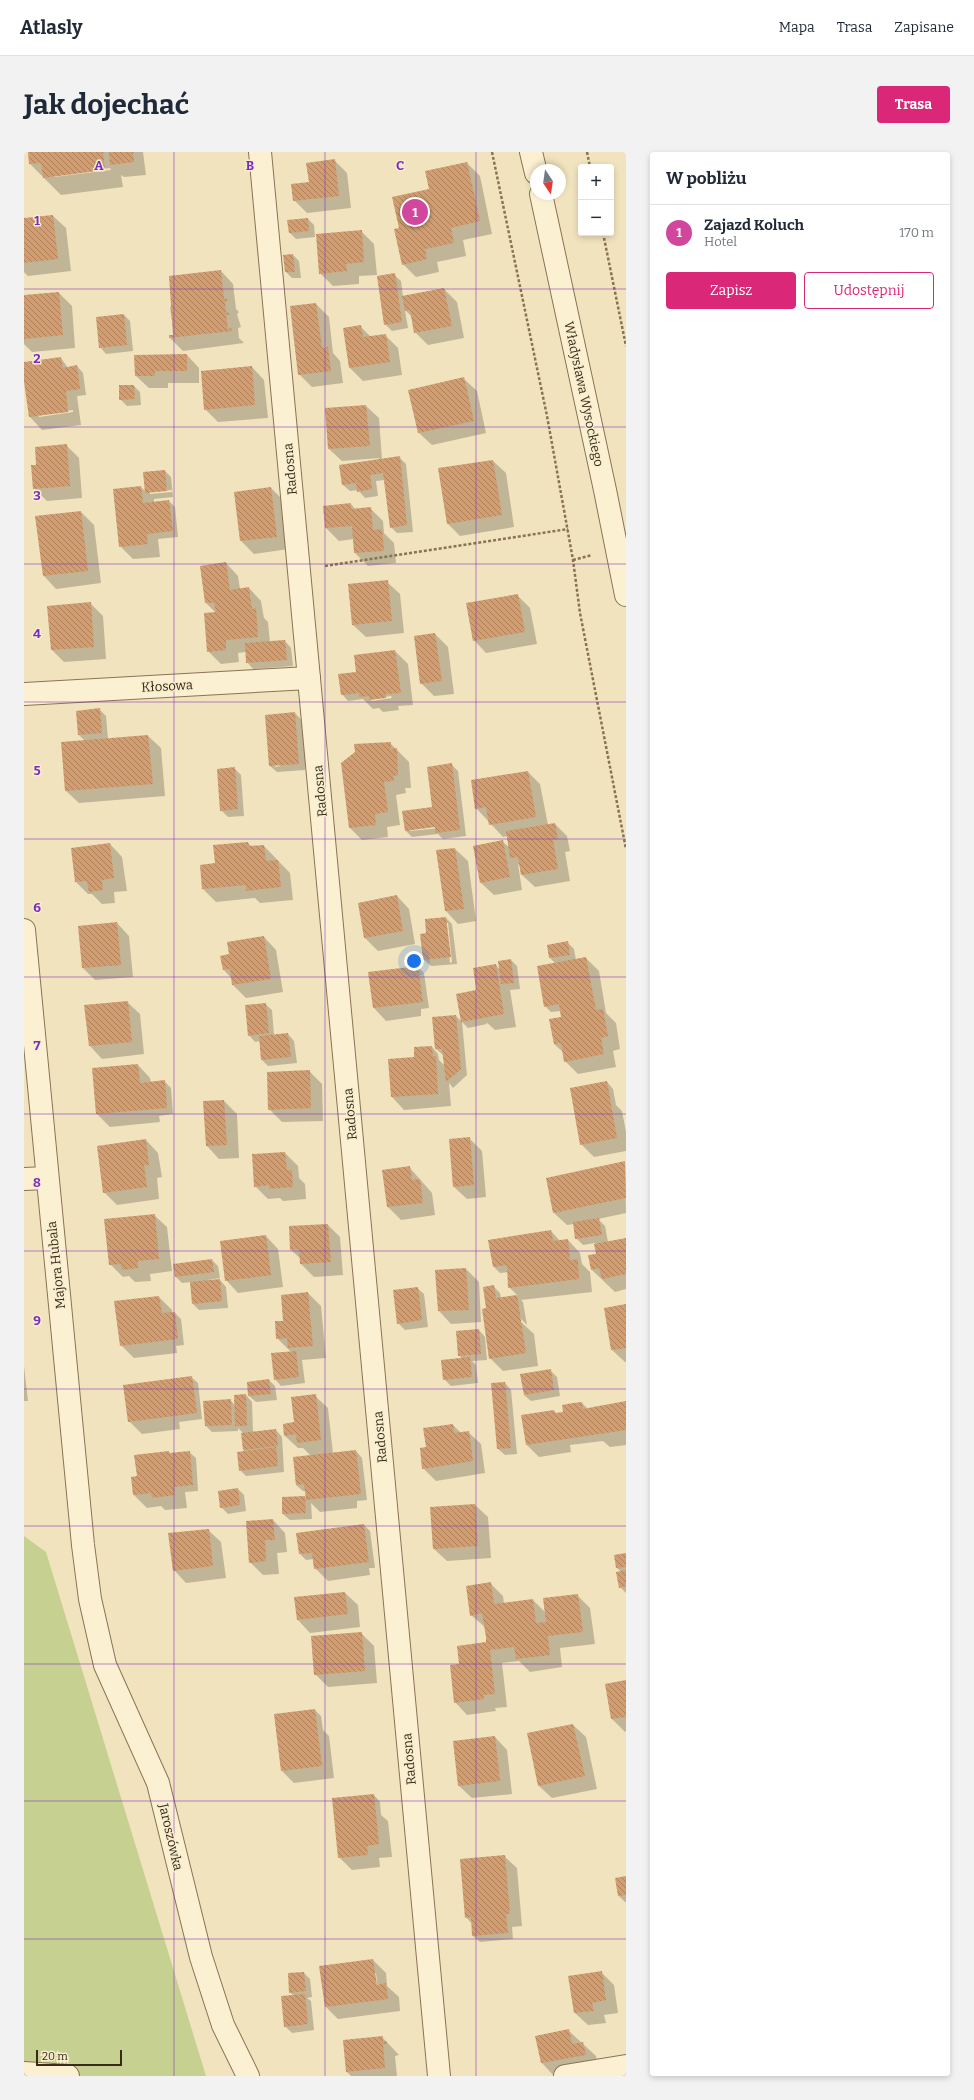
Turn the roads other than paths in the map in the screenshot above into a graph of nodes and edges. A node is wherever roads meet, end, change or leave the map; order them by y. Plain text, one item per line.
1 (260, 152) edge
2 (531, 152) edge
3 (534, 164) edge
4 (542, 200) edge
5 (626, 595) edge
6 (309, 678) junction
7 (24, 694) edge
8 (24, 930) edge
9 (47, 1178) junction
10 (24, 1179) edge
11 (90, 1599) joint
12 (626, 2066) edge
13 (24, 2073) edge
14 (68, 2076) edge
15 (248, 2076) edge
16 (439, 2076) edge
17 (565, 2076) edge

1 - 6 street, Radosna
2 - 3 street
4 - 5 street, Władysława Wysockiego
6 - 7 street, Kłosowa
6 - 16 street, Radosna
8 - 9 street, Majora Hubala
9 - 10 street
9 - 11 street, Majora Hubala
11 - 15 street, Jaroszówka
12 - 17 street
13 - 14 street

